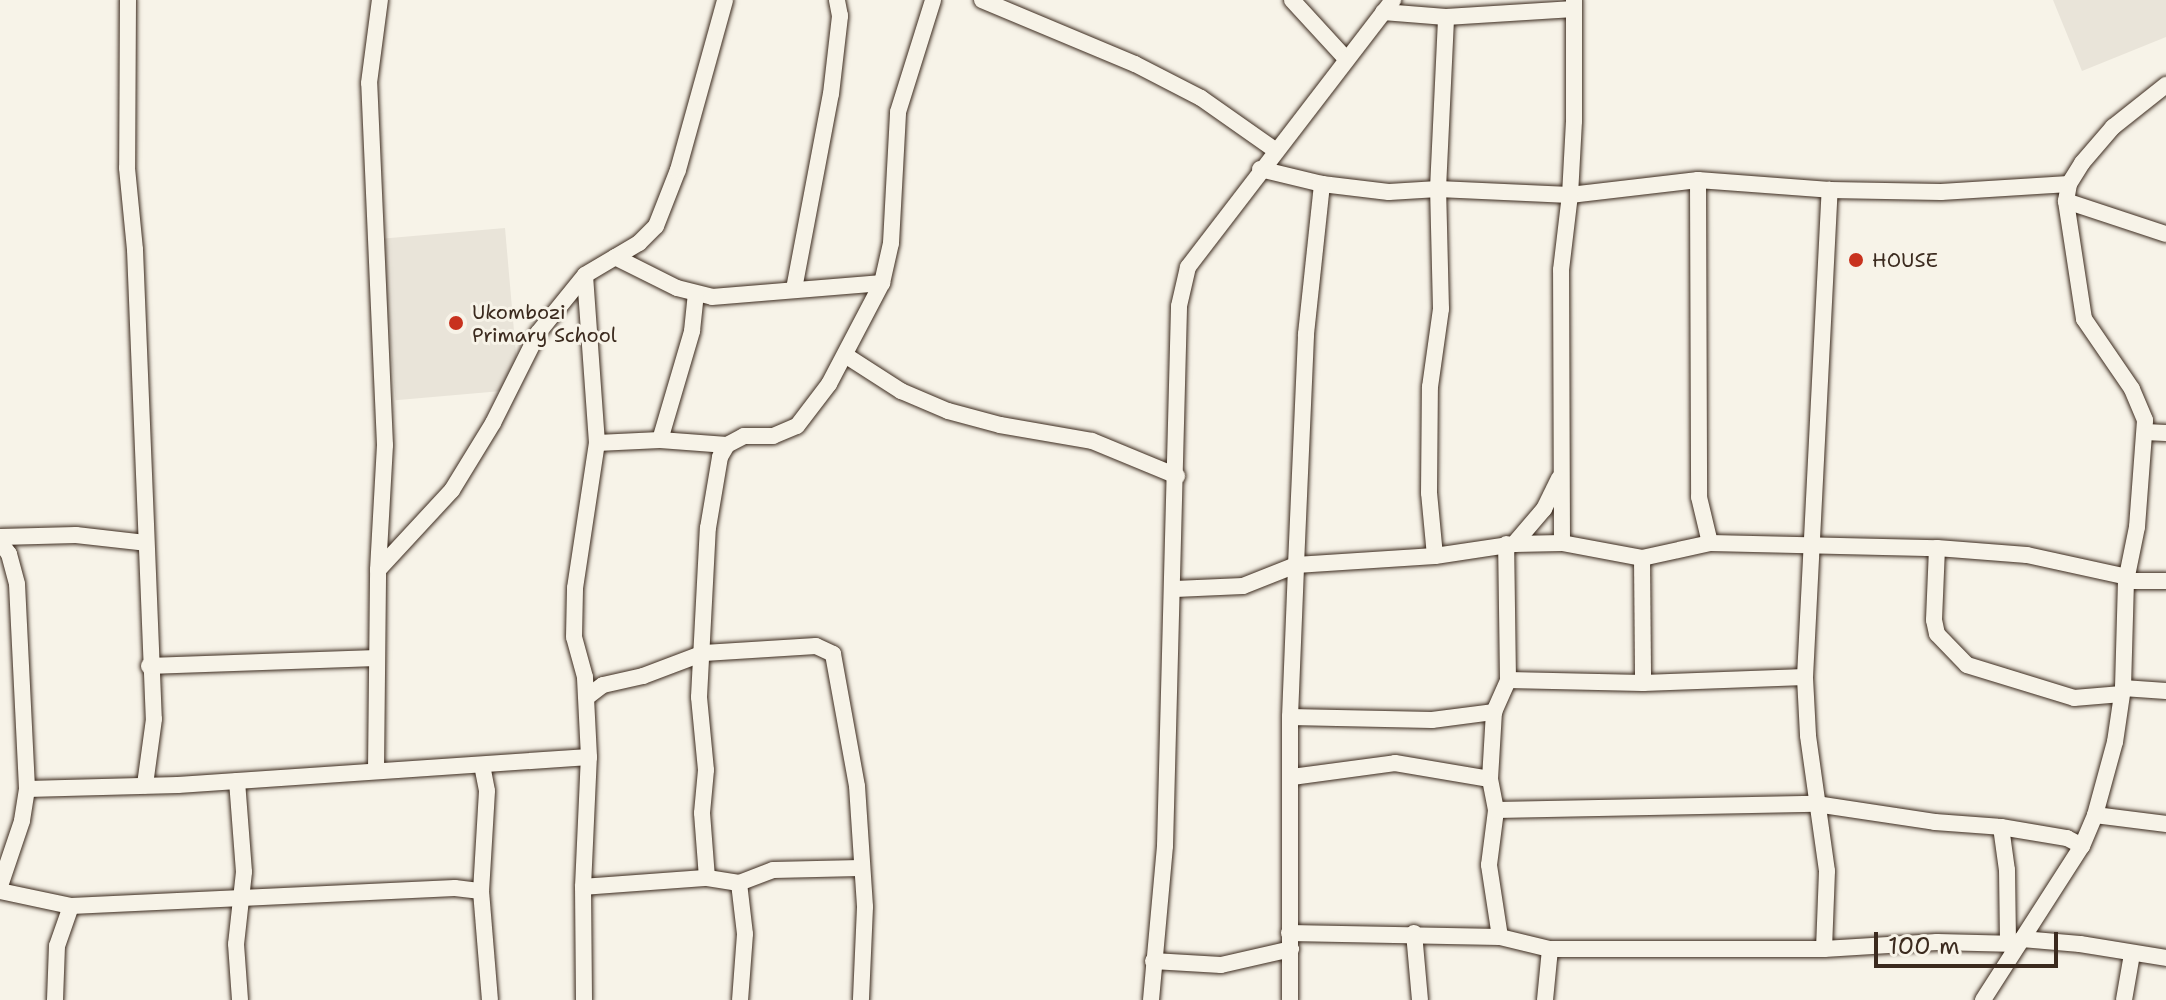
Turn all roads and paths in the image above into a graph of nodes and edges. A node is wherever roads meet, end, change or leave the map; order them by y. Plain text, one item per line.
1 (128, 0) edge
2 (380, 0) edge
3 (725, 0) edge
4 (837, 0) edge
5 (933, 0) edge
6 (982, 0) edge
7 (1292, 0) edge
8 (1574, 5) edge
9 (1388, 6) edge
10 (1446, 17) junction
11 (1347, 60) junction
12 (2166, 85) edge
13 (1275, 150) junction
14 (1260, 169) junction
15 (1698, 180) junction
16 (1322, 184) junction
17 (1438, 189) junction
18 (1830, 190) junction
19 (2068, 192) junction
20 (1570, 195) junction
21 (2166, 234) edge
22 (615, 257) junction
23 (585, 275) junction
24 (882, 283) junction
25 (794, 289) junction
26 (696, 295) junction
27 (845, 355) junction
28 (2145, 432) junction
29 (2166, 433) edge
30 (660, 440) junction
31 (597, 443) junction
32 (727, 445) junction
33 (1561, 460) junction
34 (1177, 476) junction
35 (0, 539) edge
36 (146, 543) junction
37 (1562, 543) junction
38 (1710, 543) junction
39 (1510, 544) junction
40 (1814, 545) junction
41 (1937, 548) junction
42 (1435, 556) junction
43 (1642, 558) junction
44 (1296, 565) junction
45 (378, 570) junction
46 (2127, 579) junction
47 (2166, 581) edge
48 (1175, 589) junction
49 (704, 653) junction
50 (376, 658) junction
51 (149, 666) junction
52 (1805, 677) junction
53 (1508, 680) junction
54 (1643, 683) junction
55 (2123, 691) junction
56 (2166, 691) edge
57 (587, 697) junction
58 (1494, 712) junction
59 (1290, 717) junction
60 (589, 757) junction
61 (482, 765) junction
62 (376, 770) junction
63 (1292, 777) junction
64 (1490, 779) junction
65 (237, 781) junction
66 (145, 785) junction
67 (27, 789) junction
68 (1816, 804) junction
69 (1496, 810) junction
70 (2095, 815) junction
71 (2166, 824) edge
72 (2001, 827) junction
73 (2082, 846) junction
74 (860, 868) junction
75 (707, 878) junction
76 (739, 883) junction
77 (583, 887) junction
78 (0, 889) edge
79 (481, 891) junction
80 (240, 897) junction
81 (71, 906) junction
82 (1414, 933) junction
83 (1500, 937) junction
84 (1290, 941) junction
85 (2016, 942) junction
86 (1550, 949) junction
87 (1824, 949) junction
88 (2132, 954) junction
89 (2166, 958) edge
90 (1153, 961) junction
91 (55, 1000) edge
92 (240, 1000) edge
93 (490, 1000) edge
94 (584, 1000) edge
95 (740, 1000) edge
96 (861, 1000) edge
97 (1151, 1000) edge
98 (1290, 1000) edge
99 (1420, 1000) edge
100 (1545, 1000) edge
101 (1983, 1000) edge
102 (2124, 1000) edge

1 - 36 street
2 - 45 street
3 - 22 street
4 - 25 street
5 - 24 street
6 - 13 street
7 - 11 street
8 - 10 street
8 - 20 street
9 - 10 street
9 - 11 street
10 - 17 street
11 - 13 street
12 - 19 street
13 - 14 street
14 - 16 street
14 - 34 street
15 - 18 street
15 - 20 street
15 - 38 street
16 - 17 street
16 - 44 street
17 - 20 street
17 - 42 street
18 - 19 street
18 - 40 street
19 - 21 street
19 - 28 street
20 - 33 street
22 - 23 street
22 - 26 street
23 - 31 street
23 - 45 street
24 - 25 street
24 - 27 street
25 - 26 street
26 - 30 street
27 - 32 street
27 - 34 street
28 - 29 street
28 - 46 street
30 - 31 street
30 - 32 street
31 - 57 street
32 - 49 street
33 - 37 street
33 - 39 street
34 - 48 street
35 - 36 street
35 - 67 street
36 - 51 street
37 - 39 street
37 - 43 street
38 - 40 street
38 - 43 street
39 - 42 street
39 - 53 street
40 - 41 street
40 - 52 street
41 - 46 street
41 - 55 street
42 - 44 street
43 - 54 street
44 - 48 street
44 - 59 street
45 - 50 street
46 - 47 street
46 - 55 street
48 - 90 street
49 - 57 street
49 - 74 street
49 - 75 street
50 - 51 street
50 - 62 street
51 - 66 street
52 - 54 street
52 - 68 street
53 - 54 street
53 - 58 street
55 - 56 street
55 - 70 street
57 - 60 street
58 - 59 street
58 - 64 street
59 - 63 street
60 - 61 street
60 - 77 street
61 - 62 street
61 - 79 street
62 - 65 street
63 - 64 street
63 - 84 street
64 - 69 street
65 - 66 street
65 - 80 street
66 - 67 street
67 - 78 street
68 - 69 street
68 - 72 street
68 - 87 street
69 - 83 street
70 - 71 street
70 - 73 street
72 - 73 street
72 - 85 street
73 - 85 street
74 - 76 street
74 - 96 street
75 - 76 street
75 - 77 street
76 - 95 street
77 - 94 street
78 - 81 street
79 - 80 street
79 - 93 street
80 - 81 street
80 - 92 street
81 - 91 street
82 - 83 street
82 - 84 street
82 - 99 street
83 - 86 street
84 - 90 street
84 - 98 street
85 - 87 street
85 - 88 street
85 - 101 street
86 - 87 street
86 - 100 street
88 - 89 street
88 - 102 street
90 - 97 street

